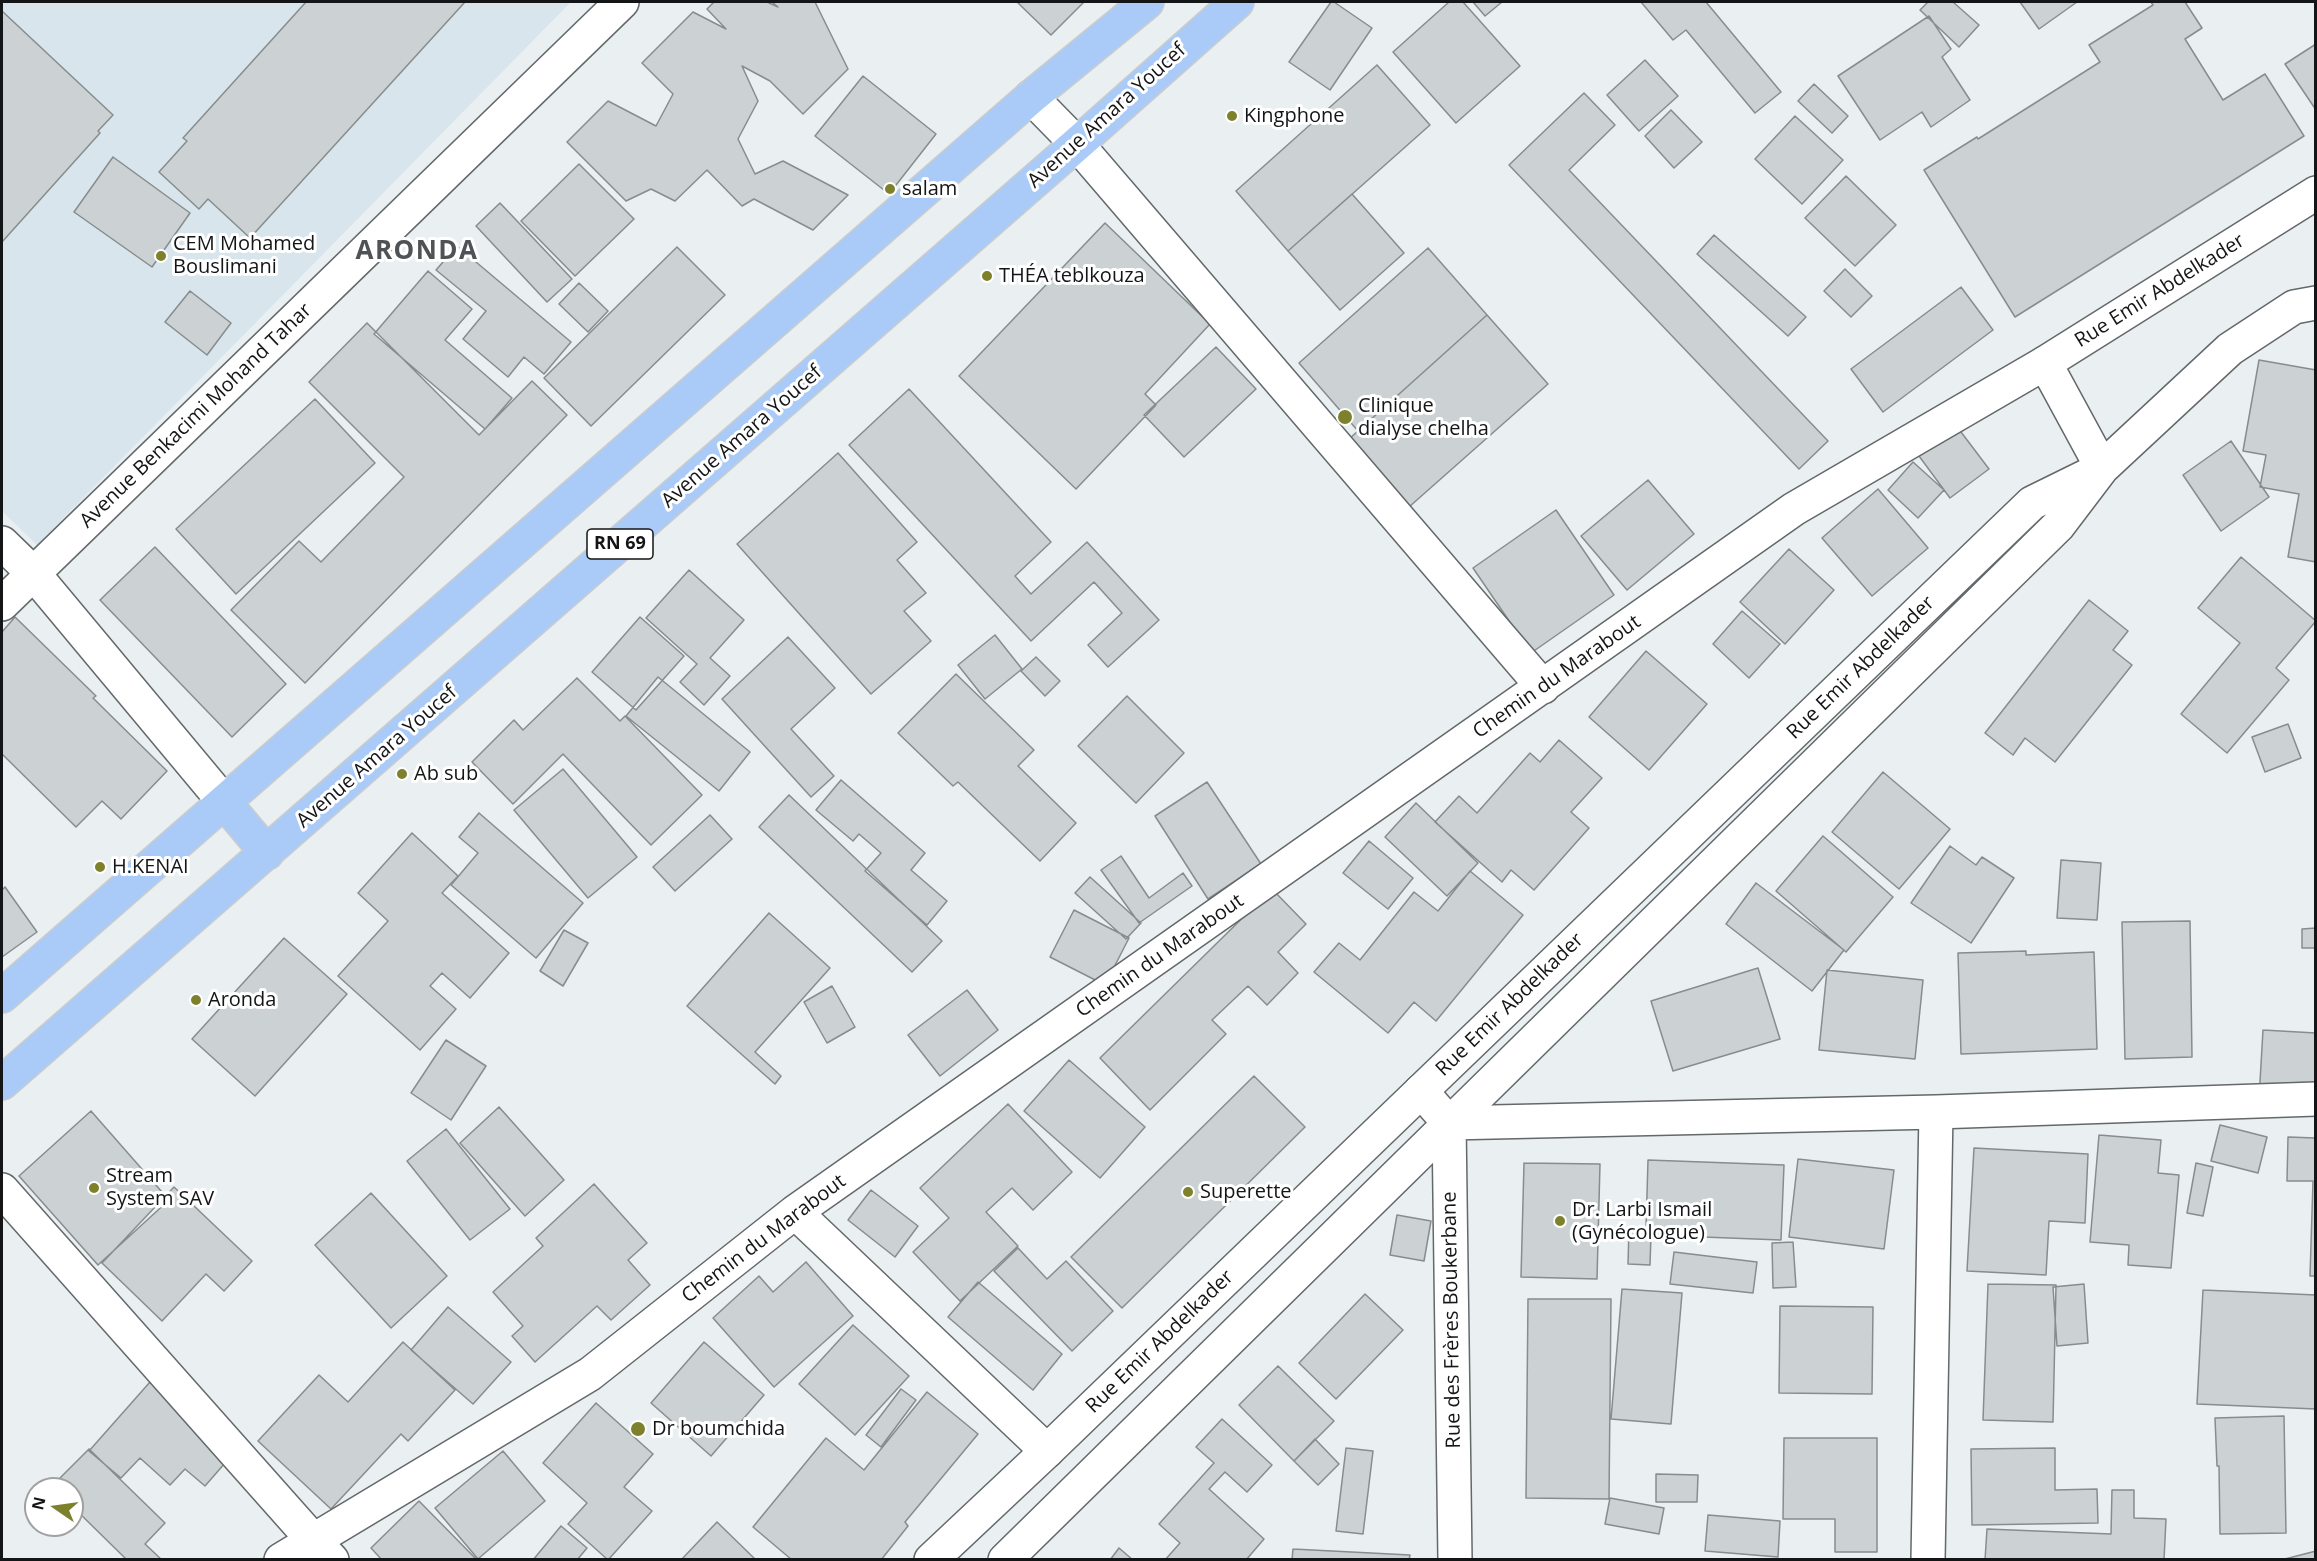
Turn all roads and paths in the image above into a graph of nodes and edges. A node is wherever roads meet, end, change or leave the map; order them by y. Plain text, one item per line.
1 (622, 2) edge
2 (1147, 2) edge
3 (1237, 2) edge
4 (1031, 97) junction
5 (1077, 144) junction
6 (2316, 193) edge
7 (2316, 303) edge
8 (2045, 363) junction
9 (2102, 468) junction
10 (2, 543) edge
11 (34, 574) junction
12 (2, 604) edge
13 (1543, 687) junction
14 (225, 803) junction
15 (267, 853) junction
16 (2, 996) edge
17 (2, 1083) edge
18 (1421, 1091) junction
19 (2316, 1099) edge
20 (1936, 1112) junction
21 (1449, 1123) junction
22 (2, 1190) edge
23 (795, 1212) junction
24 (1047, 1451) junction
25 (322, 1550) edge
26 (281, 1560) edge
27 (931, 1560) edge
28 (1005, 1560) edge
29 (1455, 1560) edge
30 (1928, 1560) edge

1 - 11 street, Avenue Benkacimi Mohand Tahar
2 - 4 main road
3 - 5 main road, Avenue Amara Youcef / RN 69
4 - 5 street
4 - 14 main road
5 - 13 street
5 - 15 main road, Avenue Amara Youcef / RN 69
6 - 8 street, Rue Emir Abdelkader
7 - 9 street
8 - 9 street
8 - 13 street, Chemin du Marabout
9 - 18 street, Rue Emir Abdelkader
9 - 21 street, Rue Emir Abdelkader
10 - 11 street
11 - 12 street, Avenue Benkacimi Mohand Tahar
11 - 14 street
13 - 23 street, Chemin du Marabout
14 - 15 main road
14 - 16 main road
15 - 17 main road, Avenue Amara Youcef / RN 69
18 - 21 street
18 - 24 street, Rue Emir Abdelkader
19 - 20 street
20 - 21 street
20 - 30 street
21 - 28 street, Rue Emir Abdelkader
21 - 29 street, Rue des Frères Boukerbane
22 - 25 street
23 - 24 street
23 - 25 street, Chemin du Marabout
24 - 27 street, Rue Emir Abdelkader
25 - 26 street, Chemin du Marabout

